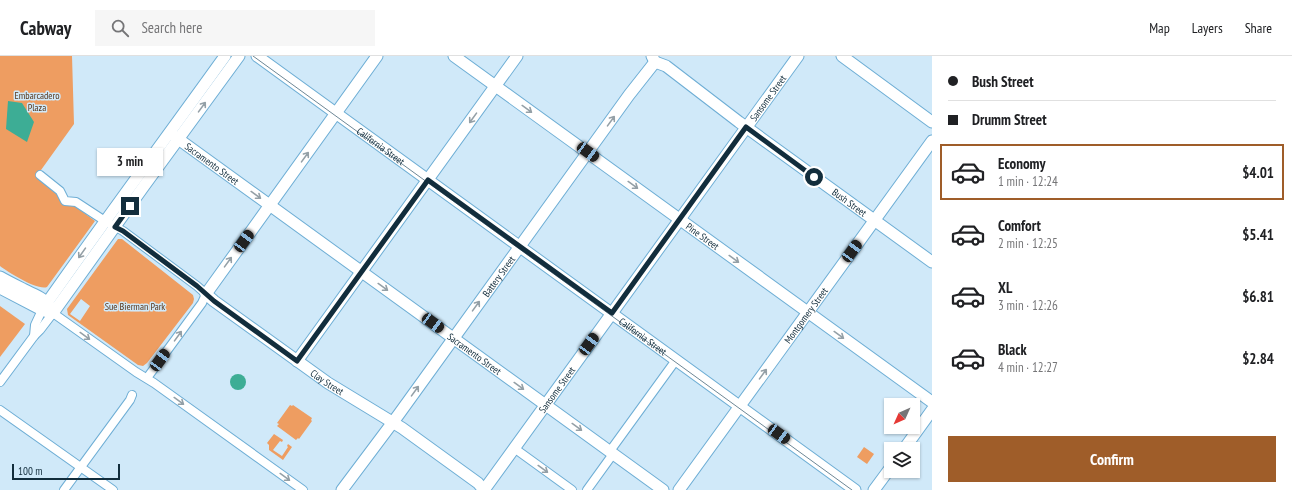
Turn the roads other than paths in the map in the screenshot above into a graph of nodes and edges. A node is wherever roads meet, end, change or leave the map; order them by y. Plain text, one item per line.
1 (225, 56) edge
2 (239, 56) edge
3 (257, 56) edge
4 (377, 56) edge
5 (454, 56) edge
6 (517, 56) edge
7 (798, 56) edge
8 (842, 56) edge
9 (654, 59) edge
10 (496, 86) junction
11 (336, 113) junction
12 (932, 122) edge
13 (746, 127) junction
14 (174, 136) junction
15 (932, 141) edge
16 (588, 152) junction
17 (40, 176) dead end
18 (428, 180) junction
19 (270, 205) junction
20 (680, 219) junction
21 (874, 220) junction
22 (105, 221) junction
23 (115, 227) junction
24 (520, 246) junction
25 (932, 262) edge
26 (362, 272) junction
27 (0, 277) edge
28 (0, 288) edge
29 (206, 294) junction
30 (48, 309) junction
31 (808, 312) junction
32 (612, 313) junction
33 (454, 338) junction
34 (676, 360) junction
35 (297, 361) junction
36 (147, 378) junction
37 (0, 382) edge
38 (132, 395) dead end
39 (932, 402) edge
40 (545, 405) junction
41 (740, 406) junction
42 (0, 410) edge
43 (932, 410) edge
44 (392, 422) junction
45 (909, 442) edge
46 (514, 448) junction
47 (612, 453) junction
48 (81, 467) junction
49 (884, 476) edge
50 (64, 490) edge
51 (113, 490) edge
52 (303, 490) edge
53 (342, 490) edge
54 (484, 490) edge
55 (572, 490) edge
56 (587, 490) edge
57 (663, 490) edge
58 (679, 490) edge
59 (855, 490) edge
60 (874, 490) edge

1 - 14 street
14 -> 2 street
3 - 11 street, California Street
4 - 11 street
5 - 10 street, Pine Street
6 - 10 street
7 - 13 street, Sansome Street
8 - 12 street
9 - 13 street, Bush Street
16 -> 9 street, Battery Street
10 -> 16 street, Pine Street
10 -> 18 street
11 - 18 street, California Street
19 -> 11 street
13 - 20 street, Sansome Street
13 - 21 street, Bush Street
14 -> 19 street, Sacramento Street
14 - 22 street
14 - 23 street
15 - 21 street, Montgomery Street
16 -> 20 street, Pine Street
16 - 24 street, Battery Street
17 - 22 street, Clay Street
18 - 24 street, California Street
18 - 26 street
19 - 26 street, Sacramento Street
29 -> 19 street
20 -> 31 street, Pine Street
20 - 32 street, Sansome Street
21 - 25 street, Bush Street
21 - 31 street, Montgomery Street
22 - 23 street, Clay Street
22 -> 30 street
23 - 29 street, Clay Street
23 - 30 street
24 - 32 street, California Street
33 -> 24 street, Battery Street
26 -> 33 street, Sacramento Street
26 - 35 street
27 - 30 street
28 - 30 street
29 - 35 street, Clay Street
36 -> 29 street
30 -> 36 street
30 - 37 street
31 -> 39 street, Pine Street
41 -> 31 street, Montgomery Street
32 - 34 street, California Street
32 - 40 street, Sansome Street
33 -> 40 street, Sacramento Street
44 -> 33 street, Battery Street
34 - 41 street, California Street
34 - 47 street
35 - 44 street, Clay Street
36 -> 52 street
38 - 48 street
40 - 46 street, Sansome Street
40 -> 47 street, Sacramento Street
41 - 58 street, Montgomery Street
41 - 59 street, California Street
42 - 48 street
43 - 45 street
44 - 53 street, Battery Street
44 - 54 street, Clay Street
46 - 54 street, Sansome Street
46 -> 55 street
47 - 56 street
47 - 57 street, Sacramento Street
48 - 50 street
48 - 51 street
49 - 60 street

